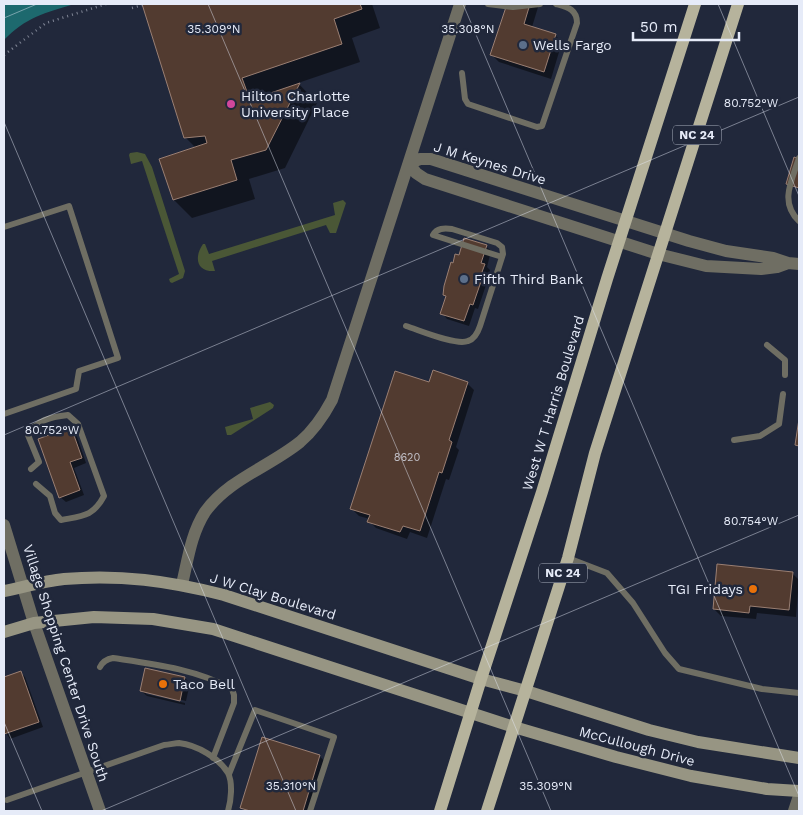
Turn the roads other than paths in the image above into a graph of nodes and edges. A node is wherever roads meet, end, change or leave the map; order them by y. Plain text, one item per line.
1 (460, 4) edge
2 (488, 4) edge
3 (540, 4) edge
4 (556, 4) edge
5 (695, 4) edge
6 (738, 4) edge
7 (462, 73) dead end
8 (799, 158) edge
9 (409, 163) junction
10 (626, 220) junction
11 (799, 221) edge
12 (4, 227) edge
13 (664, 233) junction
14 (619, 242) junction
15 (658, 254) junction
16 (502, 257) junction
17 (793, 263) edge
18 (406, 326) dead end
19 (767, 345) dead end
20 (785, 375) dead end
21 (783, 394) dead end
22 (4, 414) edge
23 (734, 440) dead end
24 (31, 469) dead end
25 (36, 484) dead end
26 (4, 525) edge
27 (568, 558) junction
28 (182, 584) junction
29 (23, 587) junction
30 (4, 591) edge
31 (34, 623) junction
32 (4, 632) edge
33 (100, 667) dead end
34 (481, 679) junction
35 (526, 691) junction
36 (799, 693) edge
37 (471, 713) junction
38 (514, 727) junction
39 (213, 758) junction
40 (799, 758) edge
41 (86, 772) junction
42 (229, 774) junction
43 (799, 791) edge
44 (799, 796) edge
45 (7, 800) dead end
46 (100, 811) edge
47 (228, 811) edge
48 (310, 811) edge
49 (440, 811) edge
50 (488, 811) edge
51 (794, 811) edge

1 - 9 street
2 - 3 lane
4 - 7 lane
5 - 10 main road, West W T Harris Boulevard / NC 24
6 - 13 main road, NC 24
8 - 11 lane
9 - 10 street, J M Keynes Drive
9 - 14 street
9 - 28 street
10 - 13 street, J M Keynes Drive
10 - 14 main road, West W T Harris Boulevard / NC 24
12 - 22 lane
13 - 15 main road, NC 24
13 - 17 street, J M Keynes Drive
14 - 15 street
14 - 34 main road, West W T Harris Boulevard / NC 24
15 - 17 street
15 - 27 main road, NC 24
16 - 16 lane
16 - 18 lane
19 - 20 lane
21 - 23 lane
24 - 25 lane
26 - 29 street, Village Shopping Center Drive South
27 - 35 main road, NC 24
27 - 36 lane
28 - 29 street, J W Clay Boulevard
28 - 34 street, J W Clay Boulevard
29 - 30 street, J W Clay Boulevard
29 - 31 street, Village Shopping Center Drive South
31 - 32 street
31 - 37 street
31 - 41 street, Village Shopping Center Drive South
33 - 39 lane
34 - 35 street, J W Clay Boulevard
34 - 37 main road, West W T Harris Boulevard / NC 24
35 - 38 main road, NC 24
35 - 40 street, McCullough Drive
37 - 38 street, McCullough Drive
37 - 49 main road, West W T Harris Boulevard / NC 24
38 - 43 street, McCullough Drive
38 - 50 main road, NC 24
39 - 41 lane
39 - 42 lane
41 - 45 lane
41 - 46 street, Village Shopping Center Drive South
42 - 47 lane
42 - 48 lane
44 - 51 street

